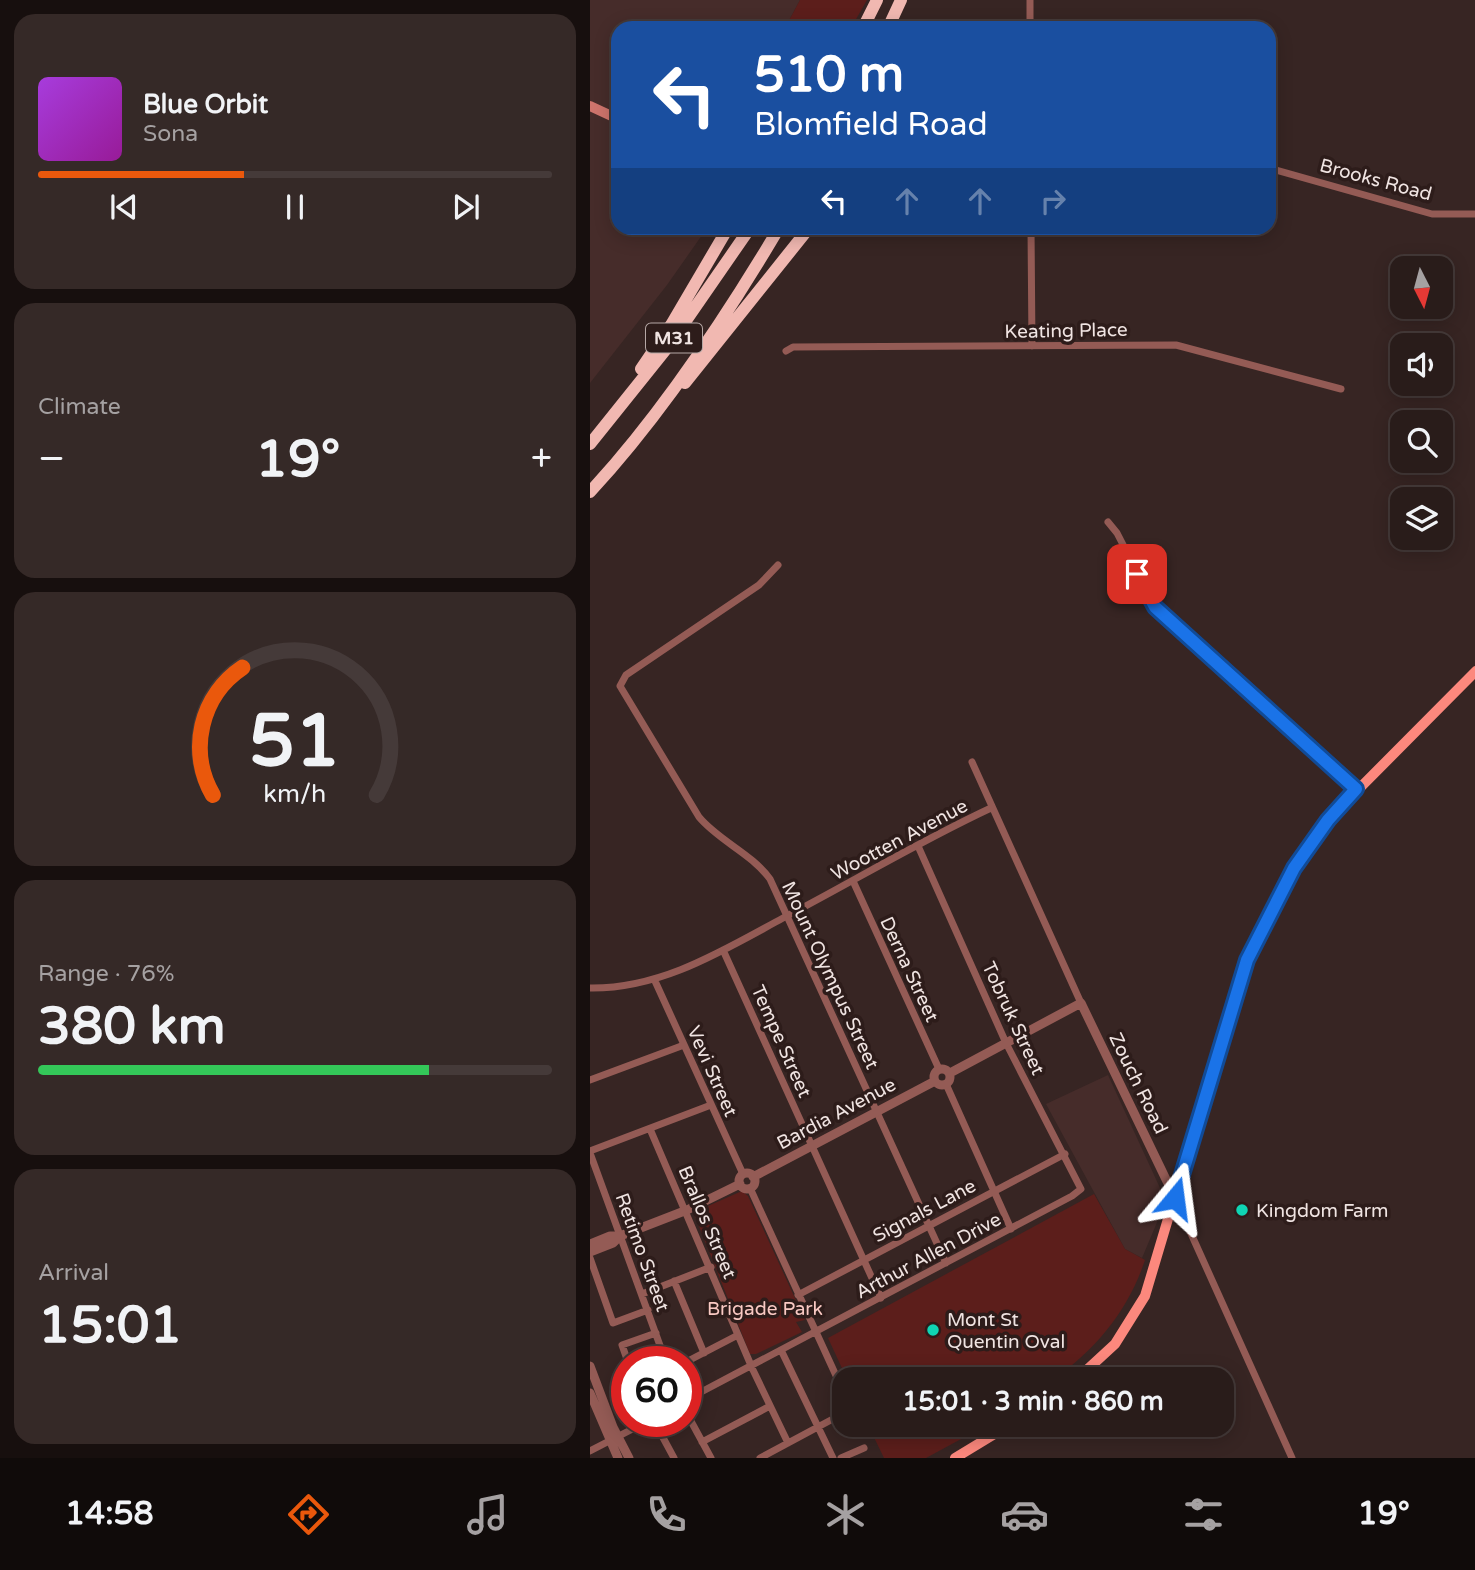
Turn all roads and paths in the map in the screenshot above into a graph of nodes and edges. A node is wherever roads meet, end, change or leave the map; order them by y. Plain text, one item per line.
1 (877, 0) edge
2 (902, 0) edge
3 (1030, 0) edge
4 (866, 21) edge
5 (892, 21) edge
6 (1030, 21) edge
7 (590, 106) edge
8 (611, 115) edge
9 (1276, 170) edge
10 (1475, 214) edge
11 (724, 235) edge
12 (745, 235) edge
13 (776, 235) edge
14 (803, 235) edge
15 (1032, 235) edge
16 (1032, 346) junction
17 (786, 351) dead end
18 (1341, 389) dead end
19 (590, 436) edge
20 (590, 444) edge
21 (632, 444) junction
22 (590, 492) edge
23 (1108, 522) dead end
24 (778, 565) dead end
25 (1475, 671) edge
26 (972, 762) dead end
27 (1356, 789) junction
28 (991, 808) junction
29 (918, 846) junction
30 (853, 881) junction
31 (788, 916) junction
32 (723, 950) junction
33 (655, 981) junction
34 (590, 988) edge
35 (1081, 1003) junction
36 (1006, 1043) junction
37 (684, 1045) junction
38 (938, 1069) junction
39 (950, 1073) junction
40 (590, 1080) edge
41 (935, 1081) junction
42 (946, 1084) junction
43 (711, 1105) junction
44 (877, 1111) junction
45 (650, 1129) junction
46 (812, 1146) junction
47 (590, 1152) edge
48 (1065, 1154) junction
49 (593, 1173) edge
50 (1164, 1174) junction
51 (1182, 1175) junction
52 (745, 1178) junction
53 (750, 1188) joint
54 (994, 1191) junction
55 (1072, 1196) joint
56 (1175, 1198) junction
57 (687, 1210) junction
58 (929, 1226) junction
59 (1011, 1229) junction
60 (620, 1236) junction
61 (590, 1244) edge
62 (590, 1252) edge
63 (590, 1258) edge
64 (864, 1260) junction
65 (946, 1263) junction
66 (711, 1267) junction
67 (674, 1281) junction
68 (642, 1294) junction
69 (798, 1295) junction
70 (881, 1298) junction
71 (648, 1310) junction
72 (815, 1332) junction
73 (656, 1333) junction
74 (738, 1335) junction
75 (622, 1346) edge
76 (660, 1346) edge
77 (781, 1350) junction
78 (704, 1353) joint
79 (590, 1366) edge
80 (751, 1366) junction
81 (1090, 1367) edge
82 (832, 1368) edge
83 (702, 1392) edge
84 (590, 1393) edge
85 (770, 1406) junction
86 (832, 1419) edge
87 (818, 1427) junction
88 (619, 1437) edge
89 (663, 1437) edge
90 (700, 1437) edge
91 (990, 1437) edge
92 (614, 1440) junction
93 (703, 1442) junction
94 (788, 1444) junction
95 (864, 1448) dead end
96 (590, 1451) edge
97 (618, 1458) edge
98 (629, 1458) edge
99 (674, 1458) edge
100 (711, 1458) edge
101 (760, 1458) edge
102 (833, 1458) edge
103 (841, 1458) edge
104 (955, 1458) edge
105 (1292, 1458) edge

1 - 4 highway
2 - 5 highway
3 - 6 street
7 - 8 main road
9 - 10 street, Brooks Road
11 - 19 highway
12 - 20 highway, M31
13 - 21 highway, M31
14 - 21 highway
15 - 16 street
16 - 17 street, Keating Place
16 - 18 street, Keating Place
21 - 22 highway, M31
23 - 27 street
24 - 31 street, Mount Olympus Street
25 - 27 main road
26 - 28 street, Zouch Road
27 - 51 main road
28 - 29 street, Wootten Avenue
28 - 35 street, Zouch Road
29 - 30 street, Wootten Avenue
29 - 36 street, Tobruk Street
30 - 31 street, Wootten Avenue
30 - 38 street, Derna Street
31 - 32 street, Wootten Avenue
31 - 44 street, Mount Olympus Street
32 - 33 street, Wootten Avenue
32 - 46 street, Tempe Street
33 - 34 street, Wootten Avenue
33 - 37 street, Vevi Street
35 - 36 street
35 - 50 street, Zouch Road
36 - 39 street
36 - 48 street, Tobruk Street
37 - 40 street
37 - 43 street, Vevi Street
38 - 39 street
38 - 41 street
39 - 42 street
41 - 42 street
41 - 44 street, Bardia Avenue
42 - 54 street
43 - 45 street
43 - 52 street, Vevi Street
44 - 46 street, Bardia Avenue
44 - 58 street, Mount Olympus Street
45 - 47 street
45 - 57 street, Brallos Street
46 - 52 street, Bardia Avenue
46 - 64 street, Tempe Street
47 - 49 street, Retimo Street
48 - 54 street, Signals Lane
48 - 55 street, Tobruk Street
49 - 60 street, Retimo Street
50 - 51 street
50 - 56 street, Zouch Road
51 - 56 main road
52 - 53 street
52 - 57 street, Bardia Avenue
53 - 69 street
54 - 58 street, Signals Lane
54 - 59 street
55 - 59 street, Arthur Allen Drive
56 - 81 main road
56 - 105 street, Zouch Road
57 - 60 street, Bardia Avenue
57 - 66 street, Brallos Street
58 - 64 street, Signals Lane
58 - 65 street, Mount Olympus Street
59 - 65 street, Arthur Allen Drive
60 - 61 street, Bardia Avenue
60 - 62 street, Bardia Avenue
60 - 68 street, Retimo Street
63 - 71 street
64 - 69 street, Signals Lane
64 - 70 street, Tempe Street
65 - 70 street, Arthur Allen Drive
66 - 67 street
66 - 74 street, Brallos Street
67 - 68 street
67 - 78 street
68 - 71 street, Retimo Street
69 - 72 street
70 - 72 street, Arthur Allen Drive
71 - 73 street, Retimo Street
72 - 77 street, Arthur Allen Drive
72 - 82 street
73 - 75 street
73 - 76 street, Retimo Street
74 - 78 street
74 - 80 street, Brallos Street
77 - 80 street, Arthur Allen Drive
77 - 87 street
79 - 92 street
80 - 83 street, Arthur Allen Drive
80 - 85 street, Brallos Street
84 - 92 street
85 - 93 street
85 - 94 street, Brallos Street
86 - 87 street
87 - 94 street
87 - 102 street
88 - 92 street
89 - 99 street
90 - 93 street
91 - 104 main road
92 - 96 street
92 - 97 street
92 - 98 street
93 - 100 street
94 - 101 street
95 - 103 street

